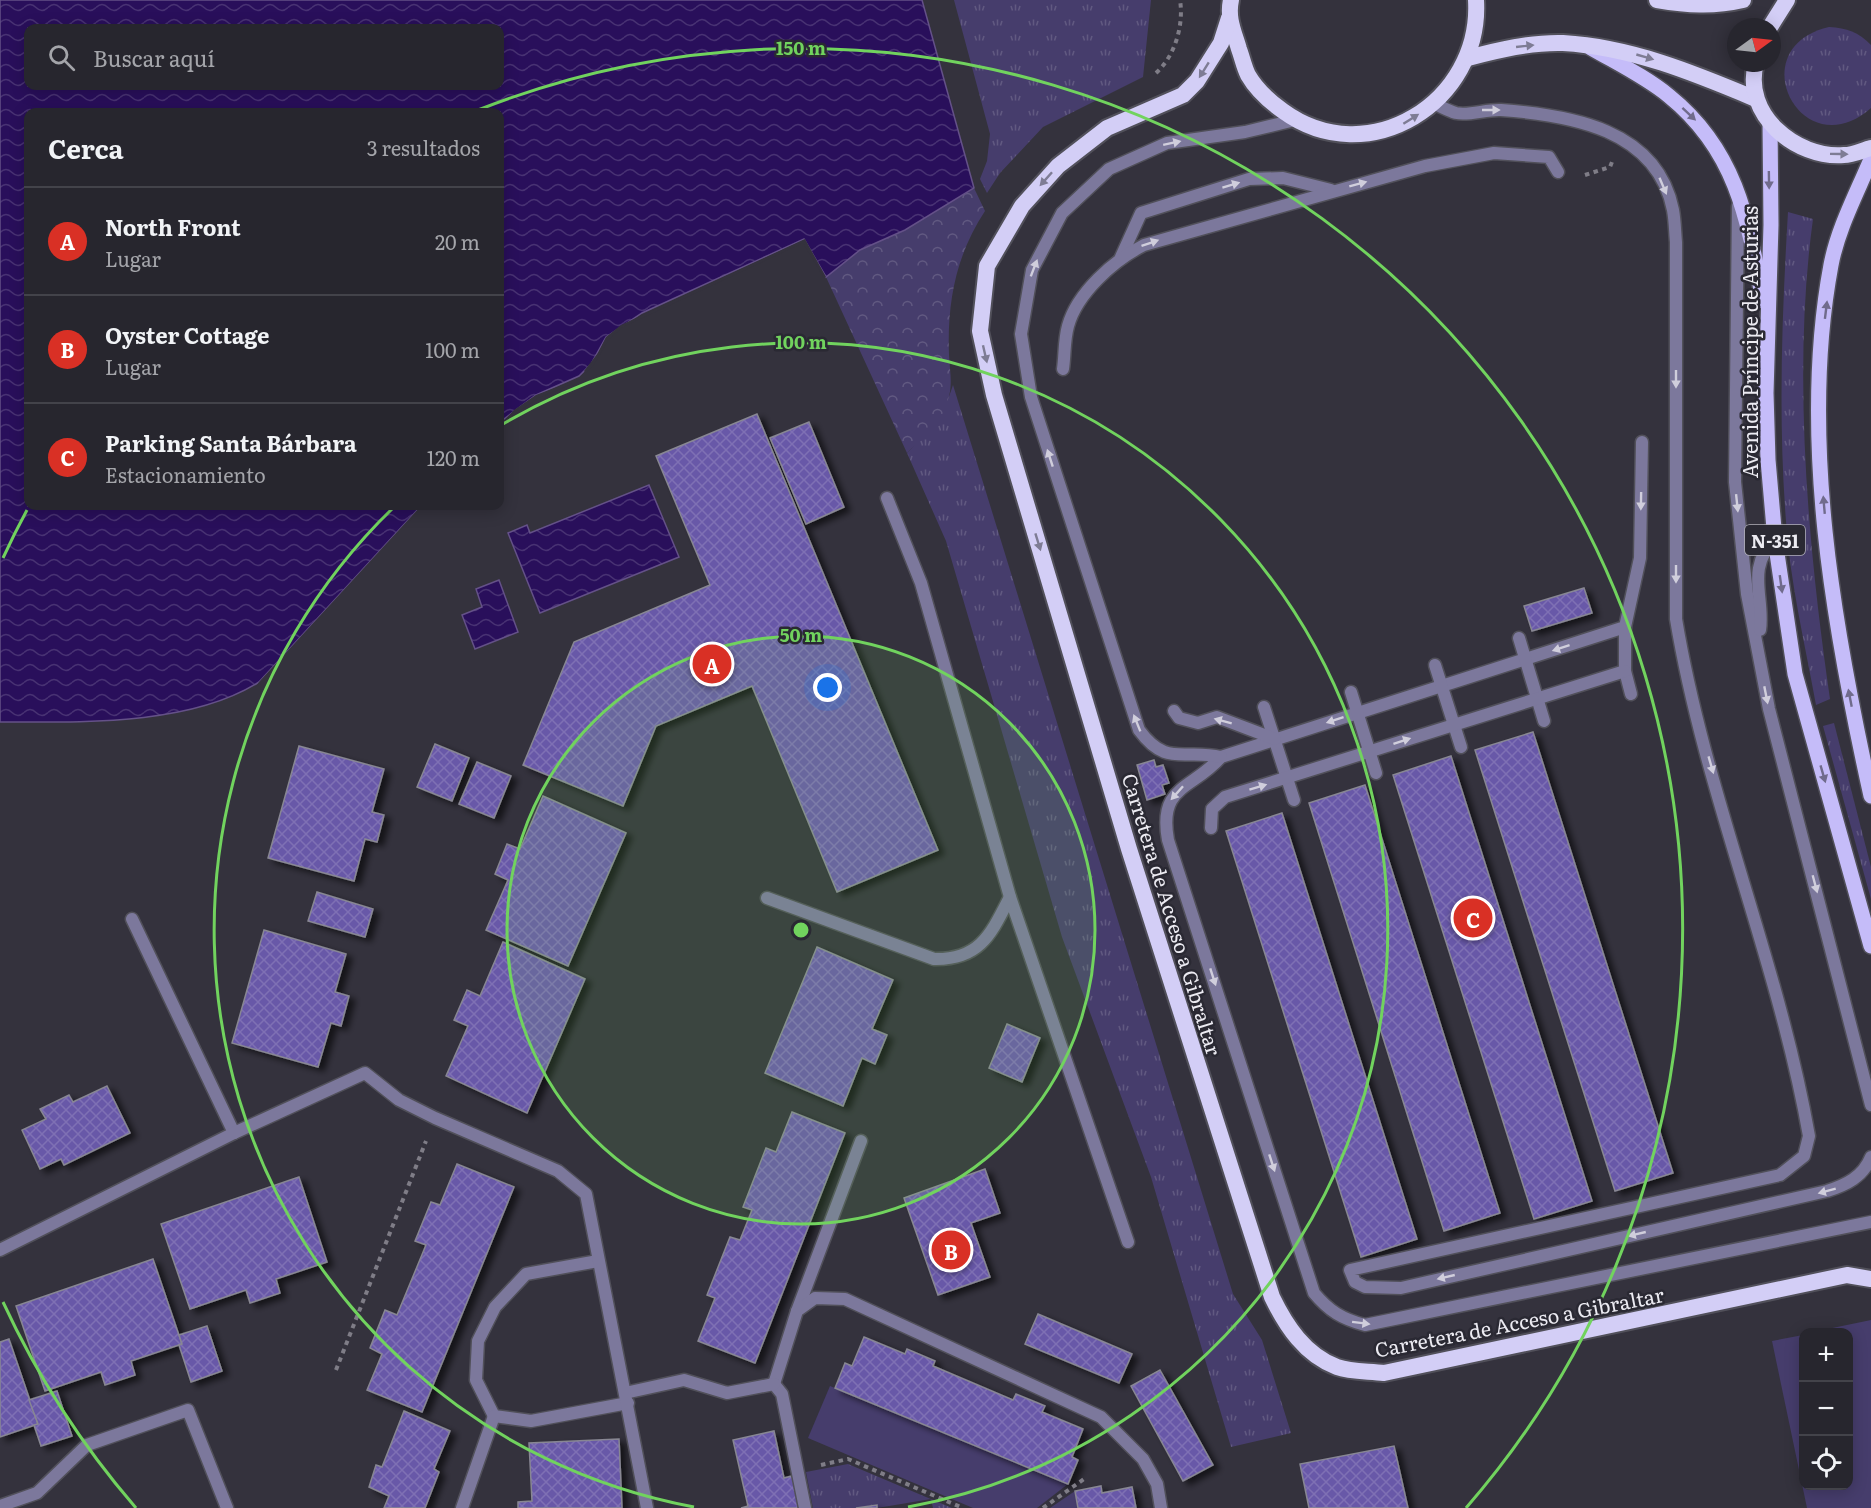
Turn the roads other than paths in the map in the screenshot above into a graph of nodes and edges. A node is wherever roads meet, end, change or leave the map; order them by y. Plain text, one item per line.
1 (1231, 0) edge
2 (1476, 0) edge
3 (1657, 0) edge
4 (1743, 0) edge
5 (1787, 0) edge
6 (1229, 18) junction
7 (1776, 18) edge
8 (1588, 46) junction
9 (1468, 58) junction
10 (1756, 72) edge
11 (1756, 99) junction
12 (1435, 104) junction
13 (1295, 120) junction
14 (1770, 122) junction
15 (1871, 148) edge
16 (1871, 159) edge
17 (1558, 172) dead end
18 (1334, 191) junction
19 (1738, 192) junction
20 (1121, 257) junction
21 (1768, 330) junction
22 (1063, 369) dead end
23 (1642, 442) dead end
24 (887, 498) dead end
25 (1775, 540) junction
26 (1625, 627) junction
27 (1519, 638) dead end
28 (1755, 639) junction
29 (1525, 659) junction
30 (1435, 665) dead end
31 (1624, 671) junction
32 (1441, 686) junction
33 (1351, 692) dead end
34 (1631, 694) dead end
35 (1538, 699) junction
36 (1264, 707) dead end
37 (1174, 711) dead end
38 (1357, 713) junction
39 (1544, 721) dead end
40 (1454, 725) junction
41 (1275, 740) junction
42 (1461, 747) dead end
43 (1370, 752) junction
44 (1221, 757) junction
45 (1376, 774) dead end
46 (1286, 778) junction
47 (1871, 796) edge
48 (1294, 800) dead end
49 (1211, 828) dead end
50 (1010, 897) junction
51 (767, 898) dead end
52 (132, 919) dead end
53 (1871, 946) edge
54 (1871, 1105) edge
55 (234, 1133) junction
56 (861, 1141) dead end
57 (1871, 1157) edge
58 (1871, 1222) edge
59 (1128, 1242) dead end
60 (0, 1250) edge
61 (598, 1261) junction
62 (1871, 1279) edge
63 (796, 1311) junction
64 (774, 1384) junction
65 (627, 1398) junction
66 (494, 1416) junction
67 (0, 1506) edge
68 (227, 1508) edge
69 (462, 1508) edge
70 (647, 1508) edge
71 (805, 1508) edge
72 (1161, 1508) edge

1 - 6 highway
2 - 9 highway
3 - 4 highway
5 - 7 highway
6 - 13 highway
6 -> 62 highway, Carretera de Acceso a Gibraltar
9 -> 8 highway
8 -> 11 highway
8 -> 19 main road
9 - 12 highway
10 - 11 highway
11 - 14 highway
13 -> 12 highway
12 - 57 street
44 -> 13 street
14 -> 15 highway
14 -> 21 main road, Avenida Príncipe de Asturias / N-351
47 -> 16 main road, N-351
18 -> 17 street
20 -> 18 street
20 -> 18 street
19 - 21 main road
19 -> 28 street
20 - 22 street
21 - 25 main road, Avenida Príncipe de Asturias / N-351
23 -> 26 street
24 - 50 street
25 - 28 street
25 -> 53 main road, Avenida Príncipe de Asturias / N-351
26 -> 29 street
26 - 31 street
27 - 29 street
28 -> 54 street
29 - 32 street
29 - 35 street
30 - 32 street
31 - 34 street
31 - 35 street
32 - 38 street
32 - 40 street
33 - 38 street
35 - 39 street
35 - 40 street
36 - 41 street
41 -> 37 street
38 -> 41 street
38 - 43 street
40 - 42 street
43 -> 40 street
41 - 44 street
41 - 46 street
43 - 45 street
43 - 46 street
44 -> 58 street
46 - 48 street
49 -> 46 street
50 - 51 street
50 - 59 street
52 - 55 street
55 - 60 street
55 - 61 street
56 - 63 street
61 - 65 street
61 - 66 street
63 - 64 street
63 - 72 street
64 - 65 street
64 - 71 street
65 - 66 street
65 - 70 street
66 - 69 street
67 - 68 street

